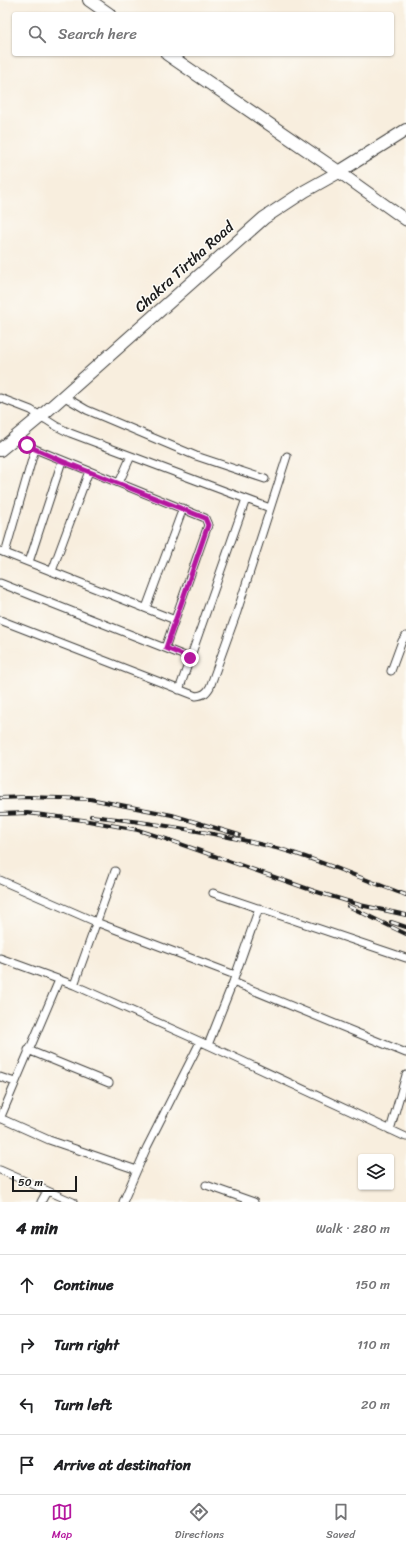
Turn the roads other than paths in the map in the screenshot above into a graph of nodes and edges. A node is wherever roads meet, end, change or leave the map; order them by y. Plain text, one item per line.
1 (89, 0) edge
2 (106, 12) edge
3 (170, 56) edge
4 (406, 130) edge
5 (339, 172) junction
6 (406, 220) edge
7 (63, 396) junction
8 (0, 398) edge
9 (40, 417) junction
10 (16, 436) junction
11 (35, 449) junction
12 (0, 450) edge
13 (131, 456) junction
14 (287, 456) dead end
15 (62, 461) junction
16 (89, 471) junction
17 (265, 479) dead end
18 (119, 483) junction
19 (246, 499) junction
20 (183, 508) junction
21 (270, 508) junction
22 (2, 552) edge
23 (29, 562) junction
24 (52, 571) junction
25 (0, 583) edge
26 (146, 608) junction
27 (0, 620) edge
28 (175, 620) junction
29 (406, 636) edge
30 (166, 648) junction
31 (190, 658) junction
32 (391, 671) dead end
33 (179, 690) junction
34 (116, 871) dead end
35 (0, 880) edge
36 (213, 893) dead end
37 (259, 908) junction
38 (96, 922) junction
39 (0, 958) edge
40 (406, 958) edge
41 (235, 975) junction
42 (59, 980) junction
43 (233, 982) junction
44 (74, 985) junction
45 (200, 1042) junction
46 (208, 1045) junction
47 (28, 1050) junction
48 (406, 1052) edge
49 (0, 1077) edge
50 (406, 1077) edge
51 (15, 1082) junction
52 (109, 1083) dead end
53 (0, 1118) edge
54 (390, 1130) junction
55 (406, 1137) edge
56 (0, 1170) edge
57 (137, 1170) junction
58 (206, 1185) dead end
59 (47, 1191) junction
60 (41, 1202) edge
61 (73, 1202) edge
62 (123, 1202) edge
63 (254, 1202) edge

1 - 2 main road
3 - 5 main road
4 - 5 main road, Chakra Tirtha Road
5 - 6 main road
5 - 7 main road, Chakra Tirtha Road
7 - 9 main road, Chakra Tirtha Road
7 - 17 street
8 - 9 street
9 - 10 main road, Chakra Tirtha Road
9 - 13 street
10 - 11 street
10 - 12 main road, Chakra Tirtha Road
11 - 15 street
11 - 22 street
13 - 18 street
13 - 19 street
14 - 21 street
15 - 16 street
15 - 23 street
16 - 18 street
16 - 24 street
18 - 20 street
19 - 21 street
19 - 31 street
20 - 26 street
20 - 28 street
21 - 33 street
22 - 23 street
23 - 24 street
24 - 26 street
25 - 30 street
26 - 28 street
27 - 33 street
28 - 30 street
29 - 32 street
30 - 31 street
31 - 33 street
34 - 38 street
35 - 38 street
36 - 37 street
37 - 40 street
37 - 41 street
38 - 41 street
38 - 44 street
39 - 42 street
41 - 43 street
42 - 44 street
42 - 47 street
43 - 46 street
43 - 48 street
44 - 45 street
45 - 46 street
45 - 57 street
46 - 54 street
47 - 51 street
47 - 52 street
49 - 51 street
50 - 54 street
51 - 53 street
53 - 57 street
54 - 55 street
56 - 59 street
57 - 62 street
58 - 63 street
59 - 60 street
59 - 61 street

